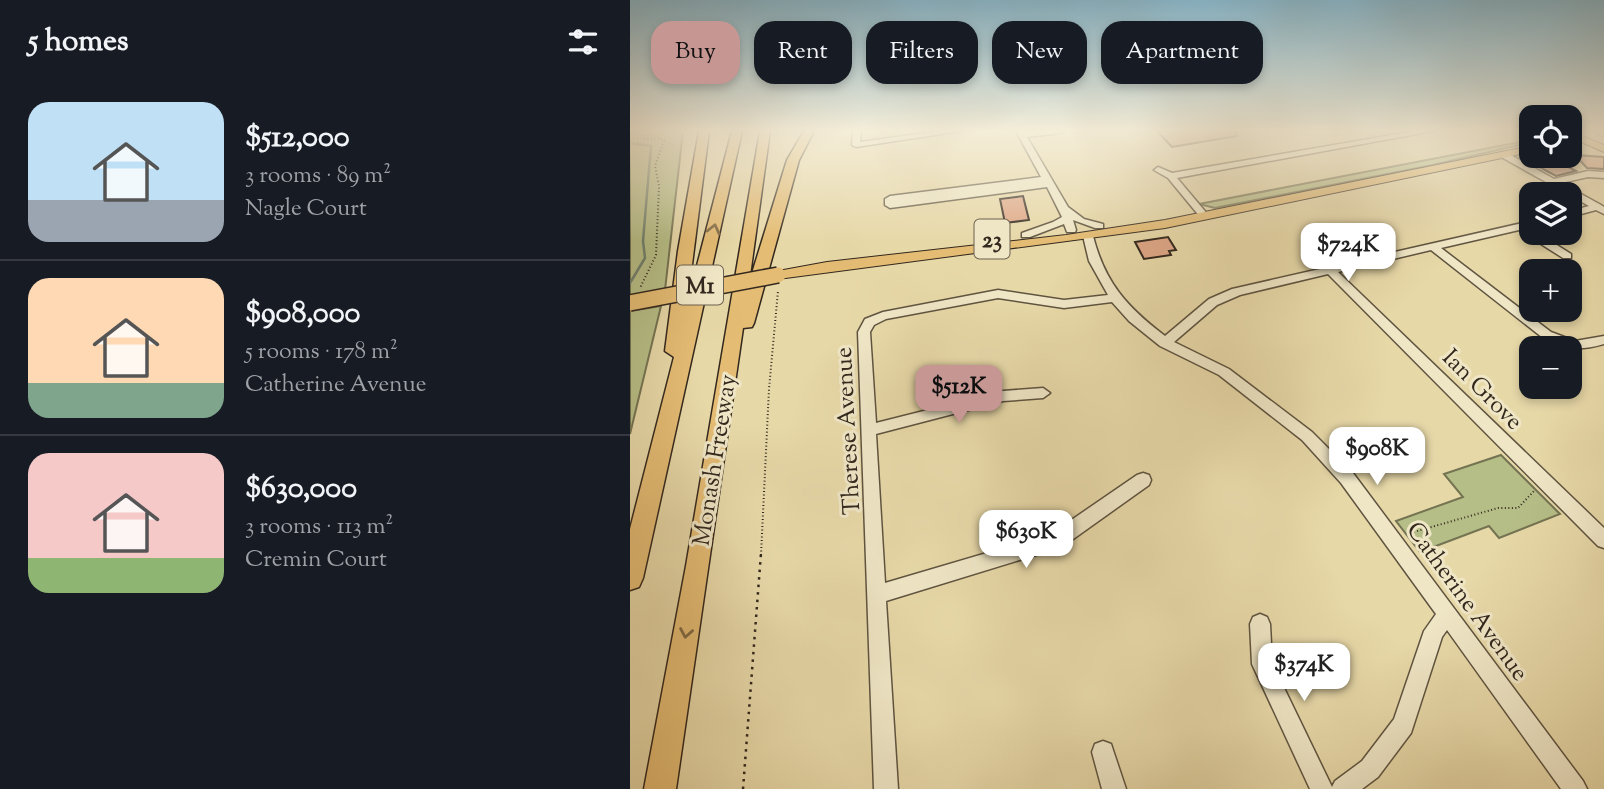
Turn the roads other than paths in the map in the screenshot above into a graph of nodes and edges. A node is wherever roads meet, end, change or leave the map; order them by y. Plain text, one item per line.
1 (698, 168) edge
2 (728, 168) edge
3 (759, 168) edge
4 (790, 168) edge
5 (1041, 168) edge
6 (1218, 168) edge
7 (1447, 168) edge
8 (1527, 168) edge
9 (1158, 170) dead end
10 (1604, 175) edge
11 (1171, 176) junction
12 (1049, 181) junction
13 (1553, 182) joint
14 (956, 194) junction
15 (1582, 198) edge
16 (1601, 209) edge
17 (1582, 212) edge
18 (1204, 216) junction
19 (1067, 224) junction
20 (1099, 226) junction
21 (1519, 227) edge
22 (1088, 236) junction
23 (1552, 245) edge
24 (1433, 247) junction
25 (1567, 257) dead end
26 (1094, 261) junction
27 (817, 268) junction
28 (1330, 271) junction
29 (634, 297) edge
30 (1115, 298) junction
31 (1604, 340) edge
32 (1165, 342) junction
33 (1043, 393) dead end
34 (722, 412) junction
35 (870, 430) junction
36 (664, 439) junction
37 (1143, 480) dead end
38 (1598, 525) edge
39 (1604, 540) edge
40 (630, 578) edge
41 (878, 594) junction
42 (1447, 616) junction
43 (1260, 624) dead end
44 (1103, 752) dead end
45 (660, 789) edge
46 (886, 789) edge
47 (1114, 789) edge
48 (1322, 789) edge
49 (1343, 789) edge
50 (1575, 789) edge

1 - 36 highway
36 -> 2 highway, Monash Freeway / M1
3 - 34 highway, Monash Freeway / M1
4 - 34 highway
5 - 12 street
6 - 11 street
7 - 18 main road, 23
8 - 13 street
9 - 11 street
10 - 13 street
11 - 18 street
12 - 14 street
12 - 19 street
14 - 14 street
15 - 16 street
16 - 17 street
18 - 20 main road, 23
18 - 22 main road, 23
19 - 20 main road, 23
19 - 20 street
19 - 22 main road, 23
19 - 26 street, Catherine Avenue
19 - 27 main road, 23
19 - 27 main road, 23
21 - 24 street
22 - 26 street, Catherine Avenue
23 - 25 street
24 - 28 street
24 - 31 street
26 - 30 street, Catherine Avenue
27 - 29 main road, 23, bridge
28 - 32 street
28 - 38 street, Ian Grove
30 - 32 street, Catherine Avenue
30 - 35 street, Therese Avenue
32 - 42 street, Catherine Avenue
33 - 35 street
34 -> 45 highway, Monash Freeway / M1
35 - 41 street, Therese Avenue
36 - 40 highway, Monash Freeway / M1
37 - 41 street
38 - 39 street, Ian Grove
41 - 46 street, Therese Avenue
42 - 49 street
42 - 50 street, Catherine Avenue
43 - 48 street
44 - 47 street

